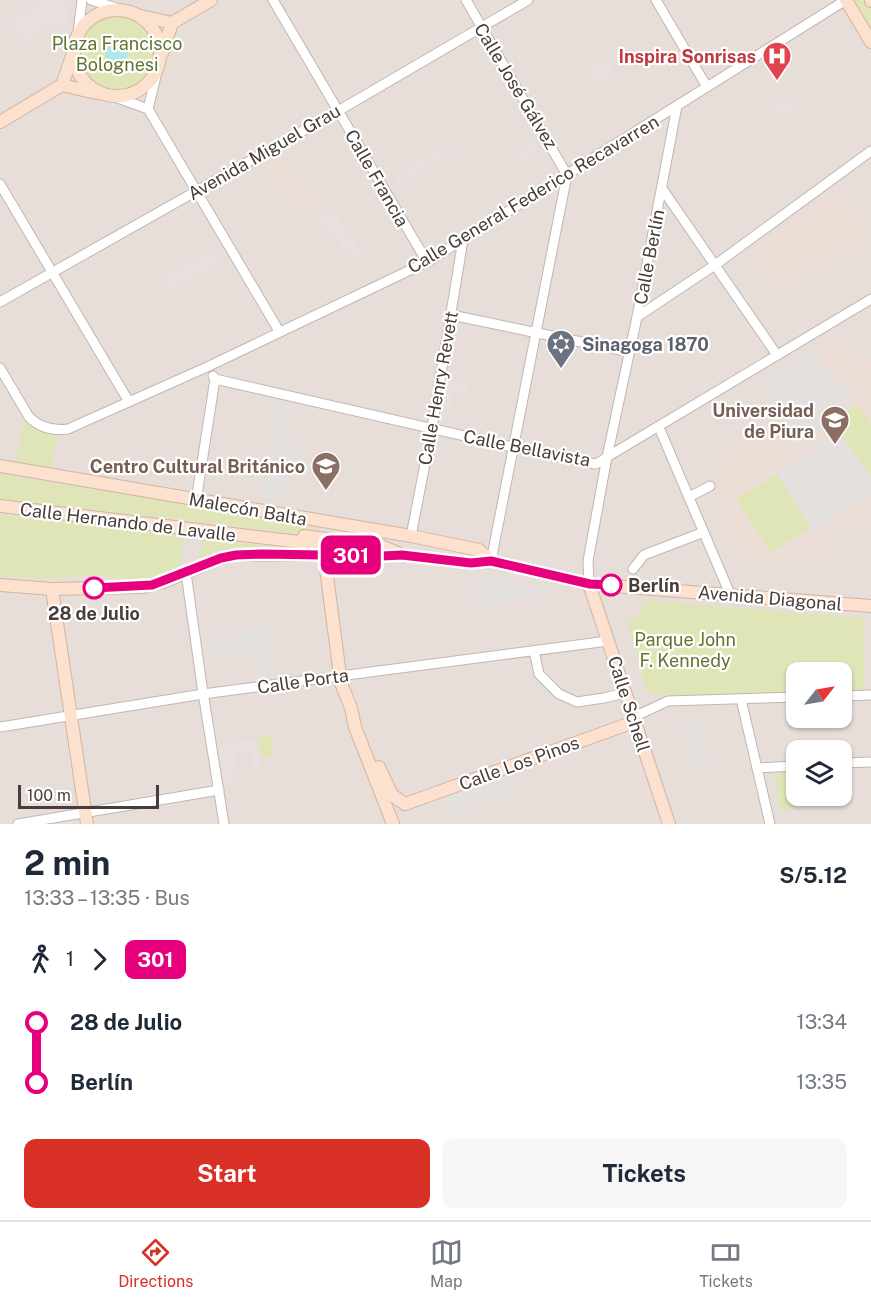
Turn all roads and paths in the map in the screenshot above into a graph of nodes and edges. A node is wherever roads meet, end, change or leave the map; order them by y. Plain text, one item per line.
1 (82, 0) edge
2 (91, 0) edge
3 (211, 0) edge
4 (273, 0) edge
5 (466, 0) edge
6 (528, 0) edge
7 (656, 0) edge
8 (846, 0) edge
9 (129, 12) junction
10 (172, 23) junction
11 (481, 26) junction
12 (871, 42) edge
13 (76, 43) junction
14 (159, 64) junction
15 (62, 85) junction
16 (707, 87) junction
17 (109, 95) junction
18 (677, 106) junction
19 (148, 109) junction
20 (338, 111) junction
21 (0, 122) edge
22 (871, 151) edge
23 (567, 175) junction
24 (0, 184) edge
25 (663, 190) junction
26 (196, 191) junction
27 (463, 240) junction
28 (427, 262) junction
29 (715, 264) junction
30 (53, 273) junction
31 (871, 299) edge
32 (0, 302) edge
33 (451, 315) junction
34 (637, 317) junction
35 (279, 331) junction
36 (535, 333) junction
37 (630, 352) junction
38 (777, 355) junction
39 (207, 367) junction
40 (0, 368) edge
41 (215, 379) junction
42 (129, 402) junction
43 (432, 428) junction
44 (661, 432) dead end
45 (513, 447) junction
46 (607, 457) junction
47 (0, 466) edge
48 (710, 486) dead end
49 (689, 497) junction
50 (0, 501) edge
51 (196, 501) junction
52 (0, 506) edge
53 (206, 531) junction
54 (704, 532) junction
55 (411, 536) junction
56 (261, 554) junction
57 (323, 555) junction
58 (402, 555) junction
59 (491, 561) junction
60 (633, 569) dead end
61 (186, 573) junction
62 (590, 584) junction
63 (0, 585) edge
64 (52, 589) junction
65 (730, 594) junction
66 (871, 606) edge
67 (608, 641) junction
68 (534, 651) junction
69 (340, 676) junction
70 (625, 693) junction
71 (203, 694) junction
72 (871, 694) edge
73 (852, 695) edge
74 (786, 697) edge
75 (741, 699) junction
76 (351, 708) junction
77 (71, 716) junction
78 (634, 722) junction
79 (0, 727) edge
80 (871, 762) edge
81 (852, 763) edge
82 (786, 767) edge
83 (757, 768) junction
84 (219, 790) junction
85 (405, 804) junction
86 (86, 818) edge
87 (18, 824) edge
88 (224, 824) edge
89 (393, 824) edge
90 (401, 824) edge
91 (669, 824) edge
92 (770, 824) edge

1 - 13 street
2 - 9 street
3 - 10 main road
4 - 20 street, Calle Francia
5 - 11 street, Calle José Gálvez
6 - 11 street, Avenida Miguel Grau
7 - 16 street
8 - 12 main road
8 - 16 street, Calle General Federico Recavarren
9 - 10 main road
9 - 13 main road
9 - 14 main road
10 - 14 main road
11 - 20 street, Avenida Miguel Grau
11 - 23 street, Calle José Gálvez
13 - 15 main road
13 - 17 main road
14 - 17 main road
14 - 19 street
15 - 17 main road
15 - 21 main road
16 - 18 street, Calle General Federico Recavarren
17 - 19 street
18 - 23 street, Calle General Federico Recavarren
18 - 25 street, Calle Berlín
19 - 26 street
20 - 26 street, Avenida Miguel Grau
20 - 28 street, Calle Francia
22 - 29 street
23 - 27 street, Calle General Federico Recavarren
23 - 36 street
24 - 30 street
25 - 29 street
25 - 34 street, Calle Berlín
26 - 30 street, Avenida Miguel Grau
26 - 35 street
27 - 28 street, Calle General Federico Recavarren
27 - 33 street, Calle Henry Revett
28 - 35 street, Calle General Federico Recavarren
29 - 34 street
29 - 38 street
30 - 32 street, Avenida Miguel Grau
30 - 42 street
31 - 38 street, Calle Bellavista
33 - 36 street
33 - 43 street, Calle Henry Revett
34 - 37 street, Calle Berlín
35 - 39 street, Calle General Federico Recavarren
36 - 37 street
36 - 45 street
37 - 46 street, Calle Berlín
38 - 46 street, Calle Bellavista
39 - 41 street
39 - 42 street, Calle General Federico Recavarren
40 - 42 street, Calle General Federico Recavarren
41 - 43 street, Calle Bellavista
41 - 51 street
43 - 45 street, Calle Bellavista
43 - 55 street, Calle Henry Revett
44 - 49 street
45 - 46 street, Calle Bellavista
45 - 59 street
46 - 62 street, Calle Berlín
47 - 51 main road, Malecón Balta
48 - 49 street
49 - 54 street
50 - 58 main road, Calle Hernando de Lavalle
51 - 55 main road, Malecón Balta
52 - 53 main road, Calle Hernando de Lavalle
53 - 56 main road
53 - 57 main road, Calle Hernando de Lavalle
54 - 60 street
54 - 65 street
55 - 59 main road, Malecón Balta
56 - 57 main road
56 - 61 main road
57 - 58 main road
57 - 69 main road
58 - 59 main road
59 - 62 main road, Avenida Diagonal
61 - 64 main road
61 - 71 street
62 - 65 main road, Avenida Diagonal
62 - 67 main road, Calle Schell
63 - 64 main road
64 - 77 main road
65 - 66 main road, Avenida Diagonal
67 - 68 street, Calle Porta
67 - 70 main road, Calle Schell
68 - 69 street, Calle Porta
68 - 70 street
69 - 71 street, Calle Porta
69 - 76 main road
70 - 78 main road, Calle Schell
71 - 77 street, Calle Porta
71 - 84 street
72 - 73 street
74 - 75 street
75 - 78 street
75 - 83 street
76 - 85 main road
76 - 89 main road
77 - 79 street, Calle Porta
77 - 86 main road
78 - 85 main road, Calle Los Pinos
78 - 91 main road, Calle Schell
80 - 81 street
82 - 83 street
83 - 92 street
84 - 86 street
84 - 88 street
85 - 90 main road
86 - 87 street

